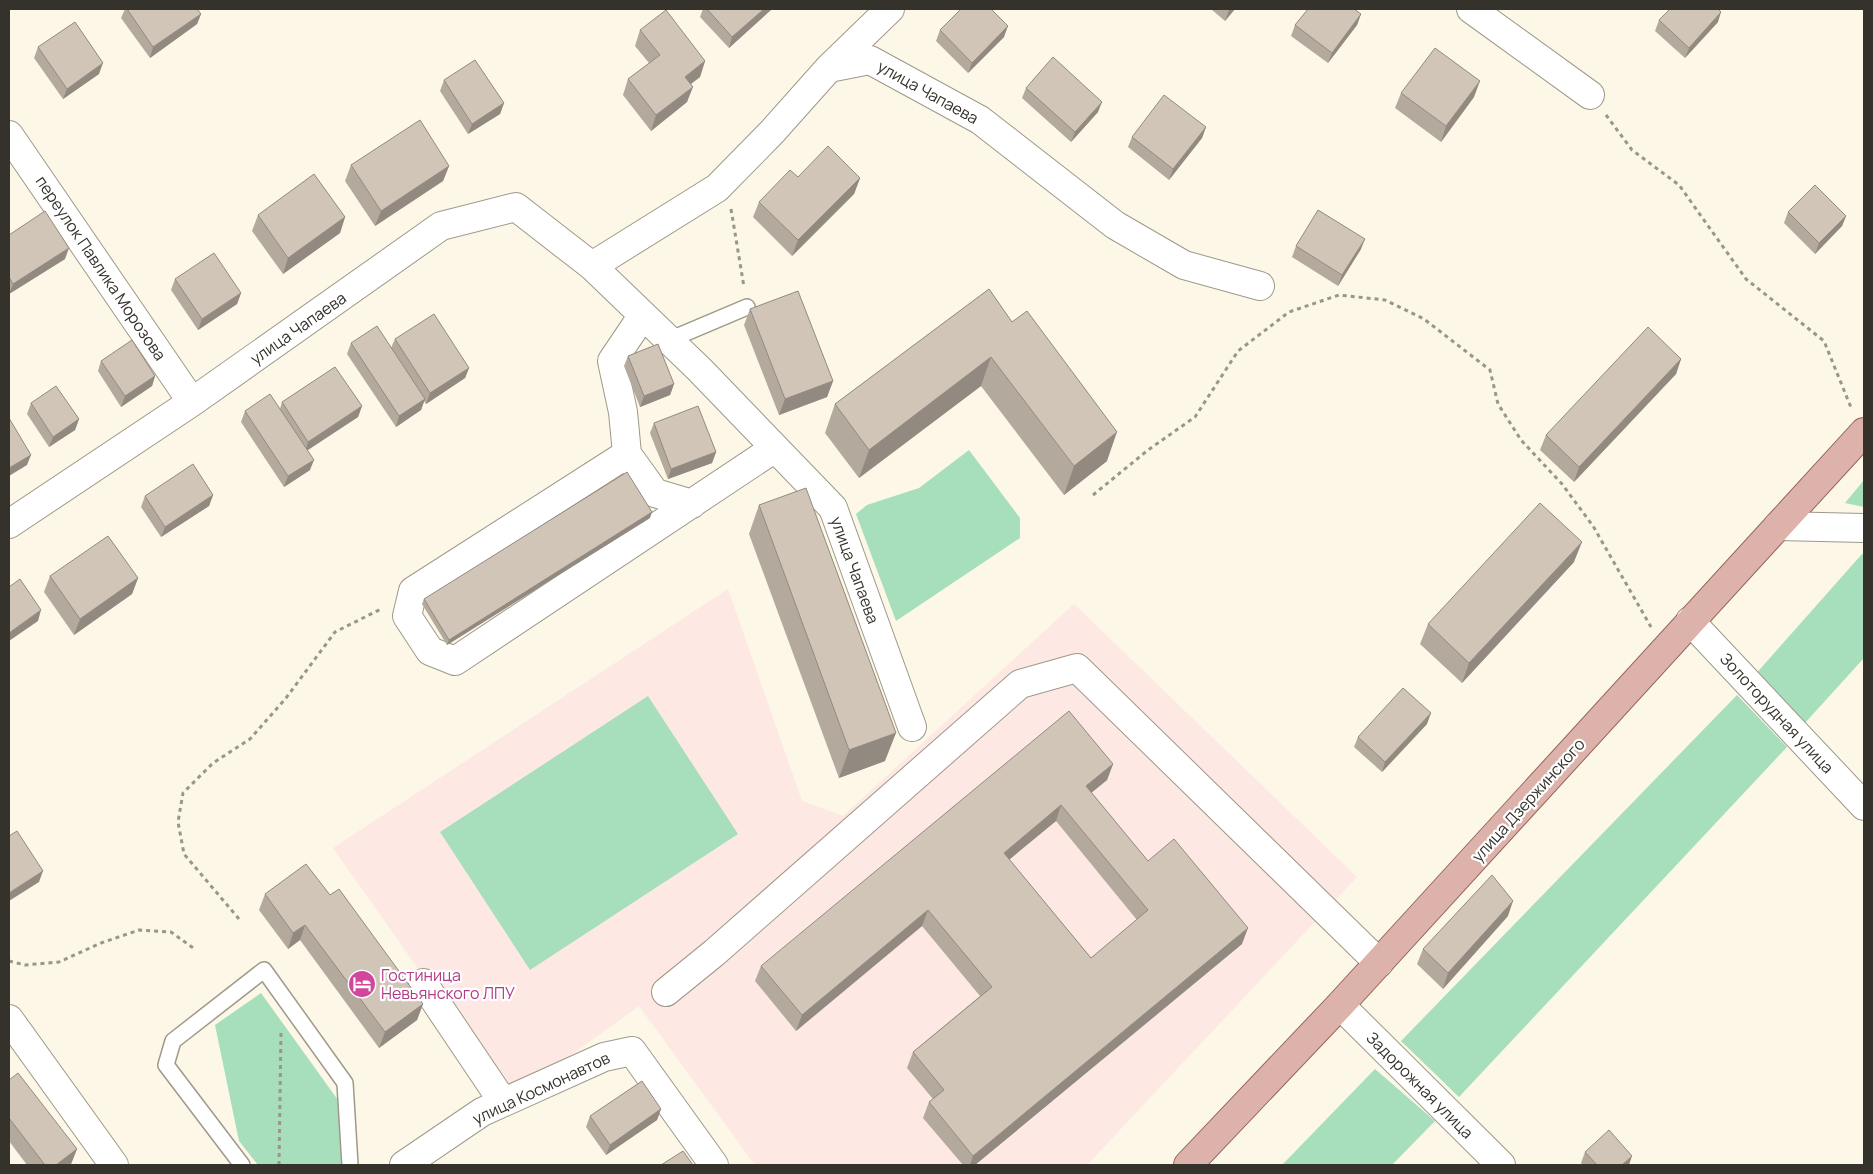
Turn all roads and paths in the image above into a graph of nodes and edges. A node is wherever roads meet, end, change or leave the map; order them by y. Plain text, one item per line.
1 (890, 9) edge
2 (1471, 9) edge
3 (829, 68) junction
4 (1590, 95) joint
5 (9, 135) edge
6 (730, 175) junction
7 (592, 266) junction
8 (1260, 286) dead end
9 (747, 307) joint
10 (643, 315) junction
11 (668, 340) junction
12 (192, 402) junction
13 (1863, 433) edge
14 (775, 448) junction
15 (627, 454) junction
16 (1092, 495) dead end
17 (692, 504) junction
18 (9, 524) edge
19 (1778, 526) junction
20 (1864, 528) edge
21 (412, 598) junction
22 (1690, 621) junction
23 (1665, 650) junction
24 (912, 727) dead end
25 (1864, 806) edge
26 (239, 919) dead end
27 (196, 950) dead end
28 (9, 961) edge
29 (1379, 963) junction
30 (423, 983) dead end
31 (666, 992) dead end
32 (282, 995) junction
33 (1340, 1005) junction
34 (9, 1020) edge
35 (503, 1102) junction
36 (114, 1165) edge
37 (242, 1165) edge
38 (279, 1165) edge
39 (350, 1165) edge
40 (404, 1165) edge
41 (714, 1165) edge
42 (1188, 1165) edge
43 (1501, 1165) edge

1 - 3 street
2 - 4 street
3 - 6 street
3 - 8 street, улица Чапаева
4 - 13 path
5 - 12 street, переулок Павлика Морозова
6 - 7 street
6 - 9 path
7 - 10 street, улица Чапаева
7 - 12 street, улица Чапаева
9 - 11 lane
10 - 11 street, улица Чапаева
10 - 15 street
11 - 14 street, улица Чапаева
12 - 18 street, улица Чапаева
13 - 19 main road, улица Дзержинского
14 - 17 street
14 - 24 street, улица Чапаева
15 - 17 street
15 - 21 street
16 - 23 path
17 - 21 street
19 - 20 street
19 - 22 main road, улица Дзержинского
21 - 26 path
22 - 23 main road, улица Дзержинского
22 - 25 street, Золоторудная улица
23 - 29 main road, улица Дзержинского
27 - 28 path
29 - 31 street
29 - 33 main road, улица Дзержинского
30 - 35 street
32 - 37 lane
32 - 38 path
32 - 39 lane
33 - 42 main road, улица Дзержинского
33 - 43 street, Задорожная улица
34 - 36 street
35 - 40 street, улица Космонавтов
35 - 41 street, улица Космонавтов

